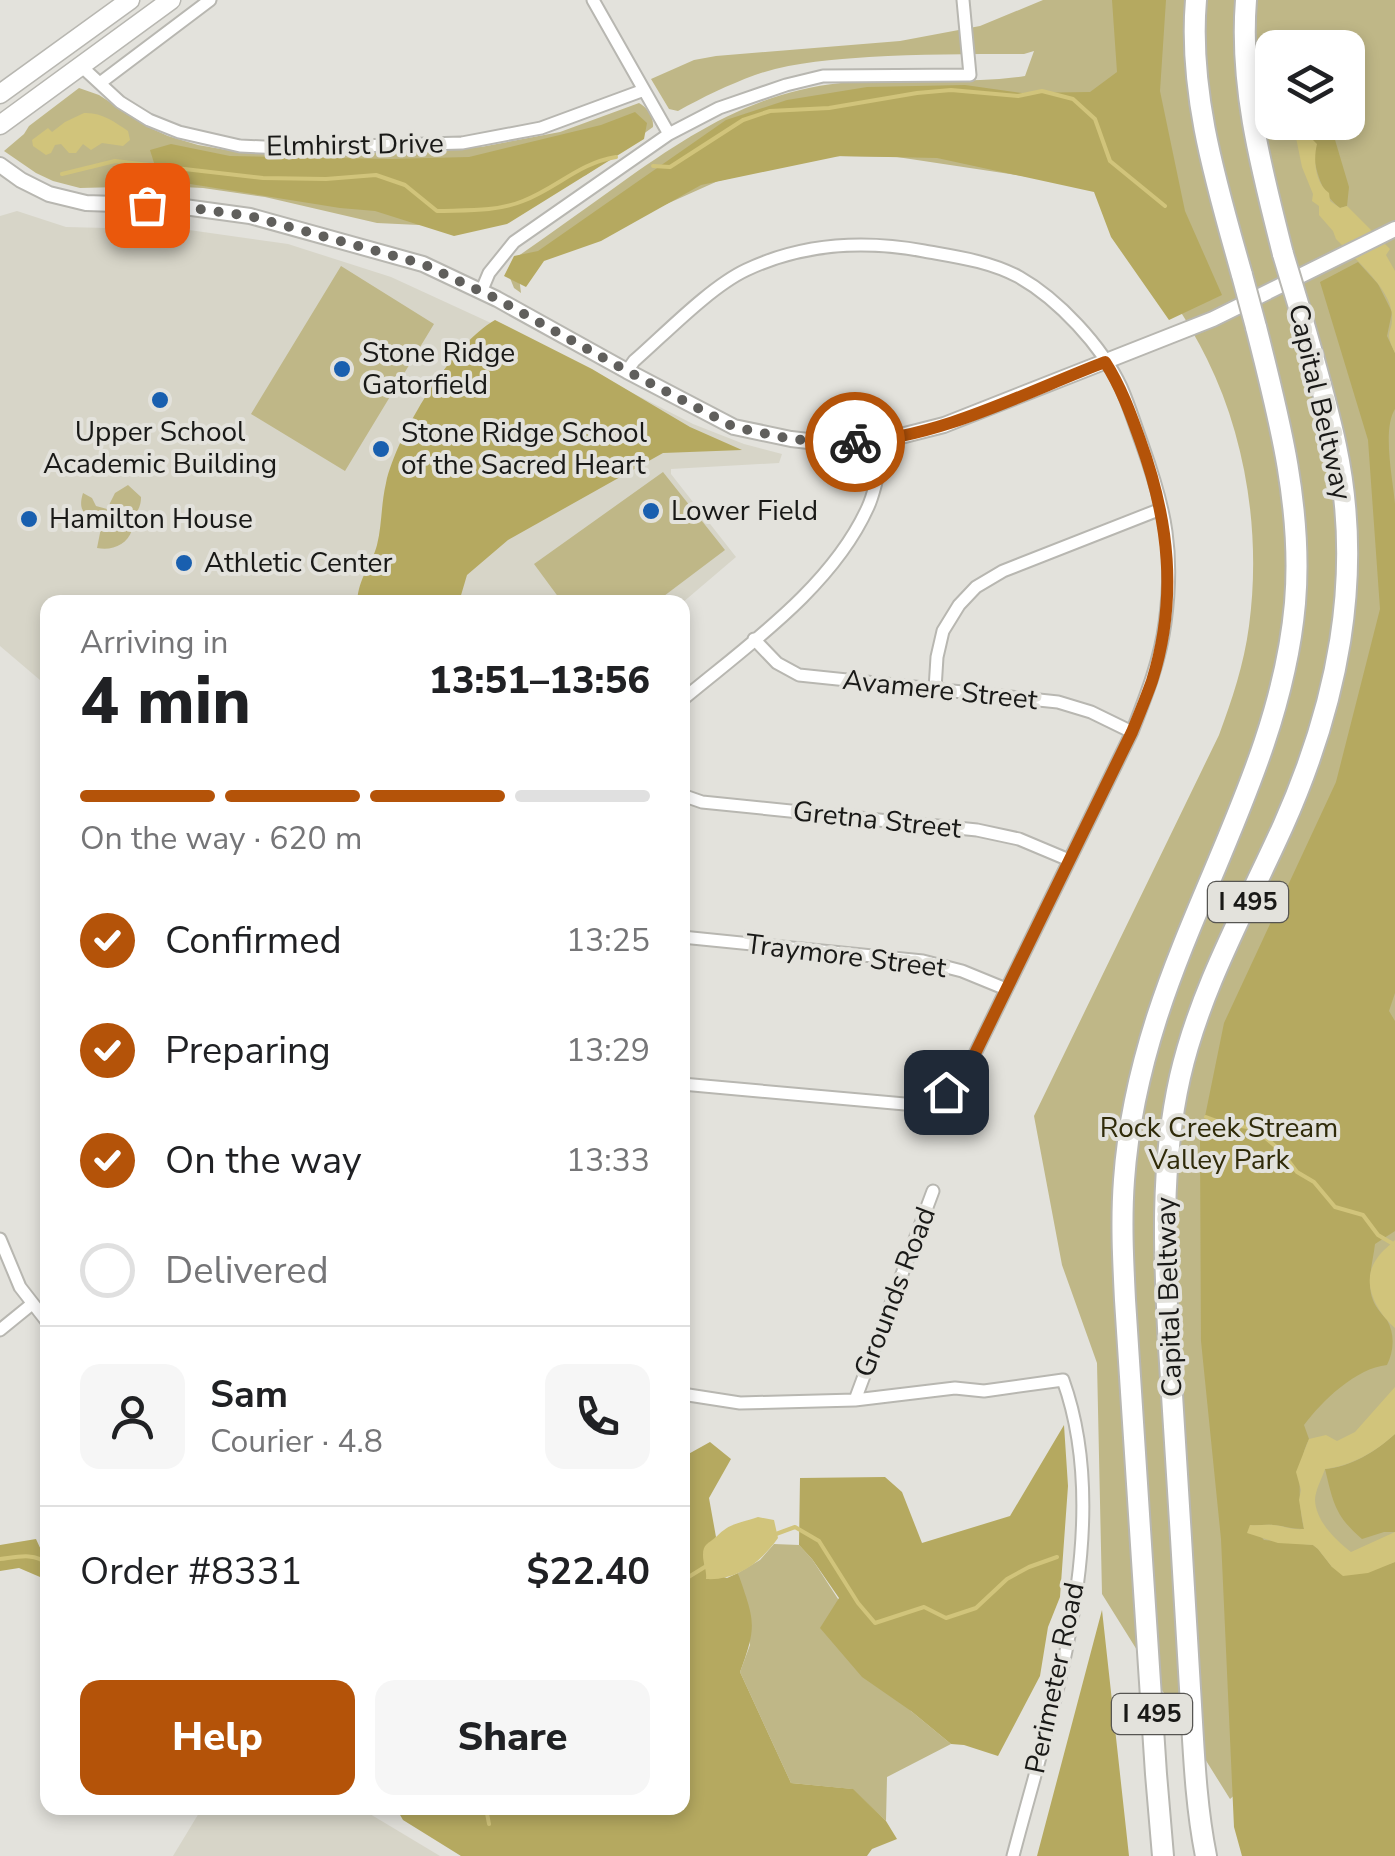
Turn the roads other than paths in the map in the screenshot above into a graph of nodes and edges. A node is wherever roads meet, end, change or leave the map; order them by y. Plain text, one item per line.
1 (130, 0) edge
2 (171, 0) edge
3 (210, 0) edge
4 (593, 0) edge
5 (963, 0) edge
6 (1196, 0) edge
7 (1246, 0) edge
8 (81, 66) junction
9 (100, 83) junction
10 (644, 90) junction
11 (0, 94) edge
12 (0, 126) edge
13 (669, 134) junction
14 (0, 164) edge
15 (1395, 229) edge
16 (481, 292) junction
17 (1105, 362) junction
18 (627, 371) junction
19 (885, 440) junction
20 (1161, 508) junction
21 (754, 639) junction
22 (935, 689) junction
23 (690, 693) edge
24 (1132, 732) junction
25 (690, 797) edge
26 (1069, 860) junction
27 (690, 938) edge
28 (1006, 990) junction
29 (690, 1085) edge
30 (933, 1191) dead end
31 (0, 1239) edge
32 (32, 1304) junction
33 (40, 1314) edge
34 (0, 1330) edge
35 (690, 1395) edge
36 (855, 1400) junction
37 (1013, 1856) edge
38 (1164, 1856) edge
39 (1206, 1856) edge

1 - 11 main road
2 - 8 main road
3 - 9 street
4 - 10 street
5 - 13 street
6 - 38 highway, Capital Beltway / I 495, bridge
7 - 39 highway, Capital Beltway / I 495, bridge
8 - 9 street, Elmhirst Drive
8 - 12 main road
9 - 10 street, Elmhirst Drive
10 - 13 street
13 - 16 street
14 - 16 street
15 - 17 street
16 - 18 street
17 - 18 street
17 - 19 street
17 - 20 street
18 - 19 street
19 - 21 street
20 - 22 street
20 - 24 street
21 - 22 street, Avamere Street
21 - 23 street
22 - 24 street, Avamere Street
24 - 26 street
25 - 26 street, Gretna Street
26 - 28 street
27 - 28 street, Traymore Street
28 - 29 street
30 - 36 street, Grounds Road
31 - 32 street
32 - 33 street
32 - 34 street
35 - 36 street, Grounds Road
36 - 37 street, Perimeter Road

